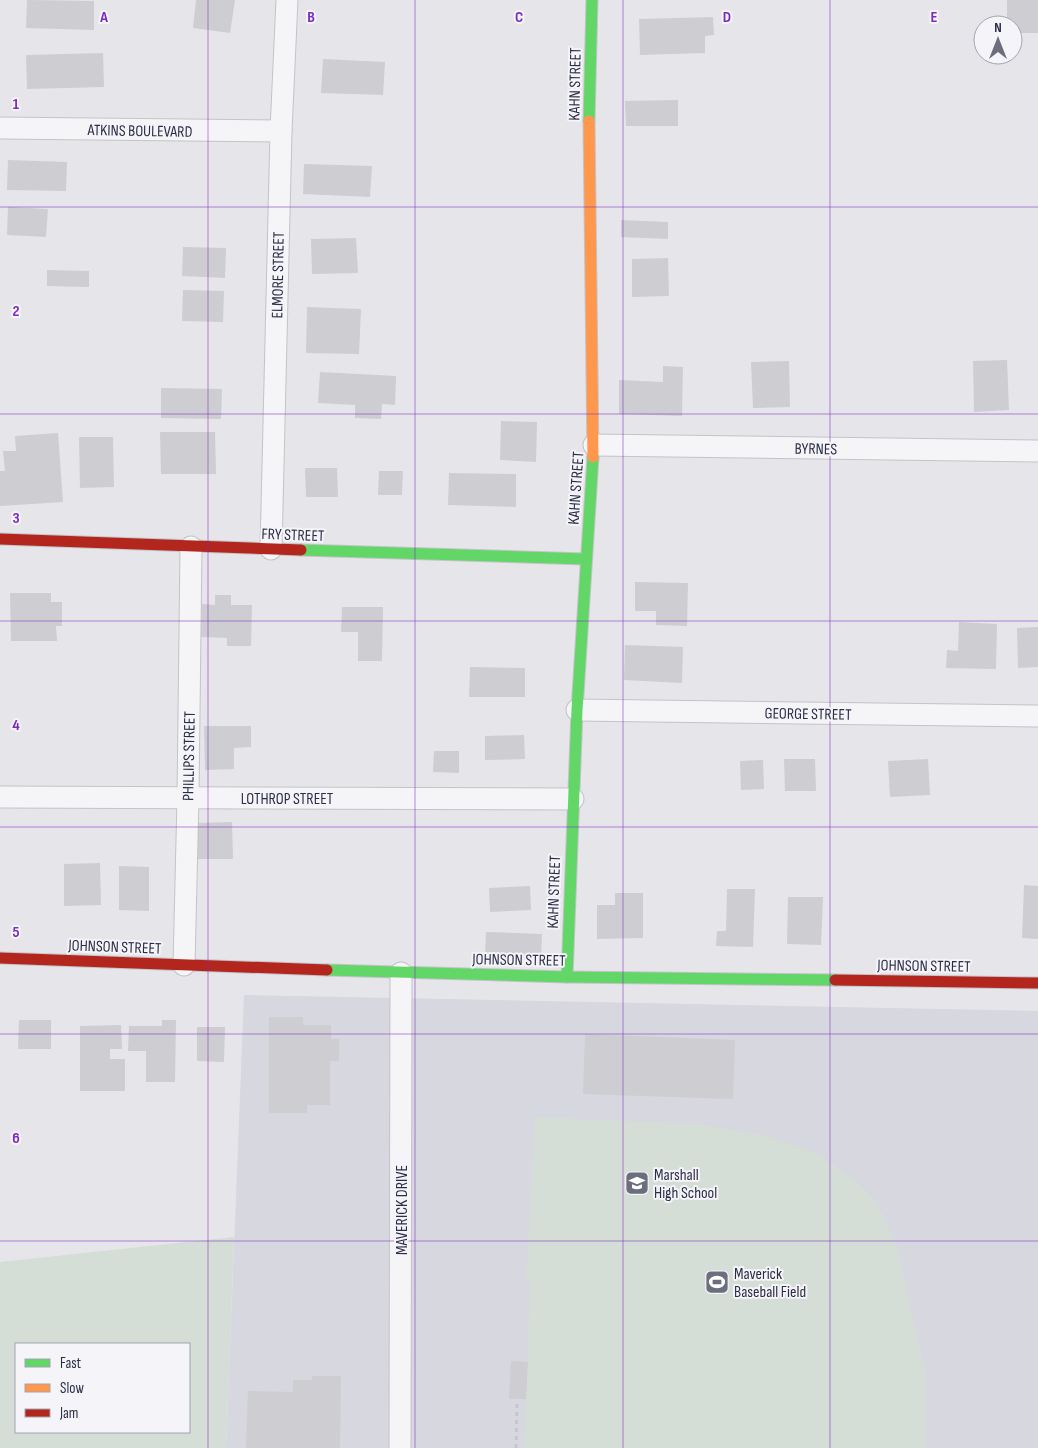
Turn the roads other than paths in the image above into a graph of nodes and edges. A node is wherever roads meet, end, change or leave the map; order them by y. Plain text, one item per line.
1 (287, 0) edge
2 (592, 0) edge
3 (0, 128) edge
4 (281, 131) junction
5 (594, 445) junction
6 (1038, 451) edge
7 (0, 538) edge
8 (191, 547) junction
9 (271, 549) junction
10 (586, 560) junction
11 (578, 710) junction
12 (1038, 716) edge
13 (0, 797) edge
14 (188, 798) junction
15 (573, 799) junction
16 (0, 958) edge
17 (184, 965) junction
18 (401, 973) junction
19 (566, 977) junction
20 (1038, 983) edge
21 (400, 1448) edge

1 - 4 street, ELMORE STREET
2 - 5 street, KAHN STREET
3 - 4 street, ATKINS BOULEVARD
4 - 9 street, ELMORE STREET
5 - 6 street, BYRNES
5 - 10 street, KAHN STREET
7 - 8 street, FRY STREET
8 - 9 street, FRY STREET
8 - 14 street, PHILLIPS STREET
9 - 10 street, FRY STREET
10 - 11 street, KAHN STREET
11 - 12 street, GEORGE STREET
11 - 15 street, KAHN STREET
13 - 14 street, LOTHROP STREET
14 - 15 street, LOTHROP STREET
14 - 17 street, PHILLIPS STREET
15 - 19 street, KAHN STREET
16 - 17 street, JOHNSON STREET
17 - 18 street, JOHNSON STREET
18 - 19 street, JOHNSON STREET
18 - 21 street, MAVERICK DRIVE
19 - 20 street, JOHNSON STREET

